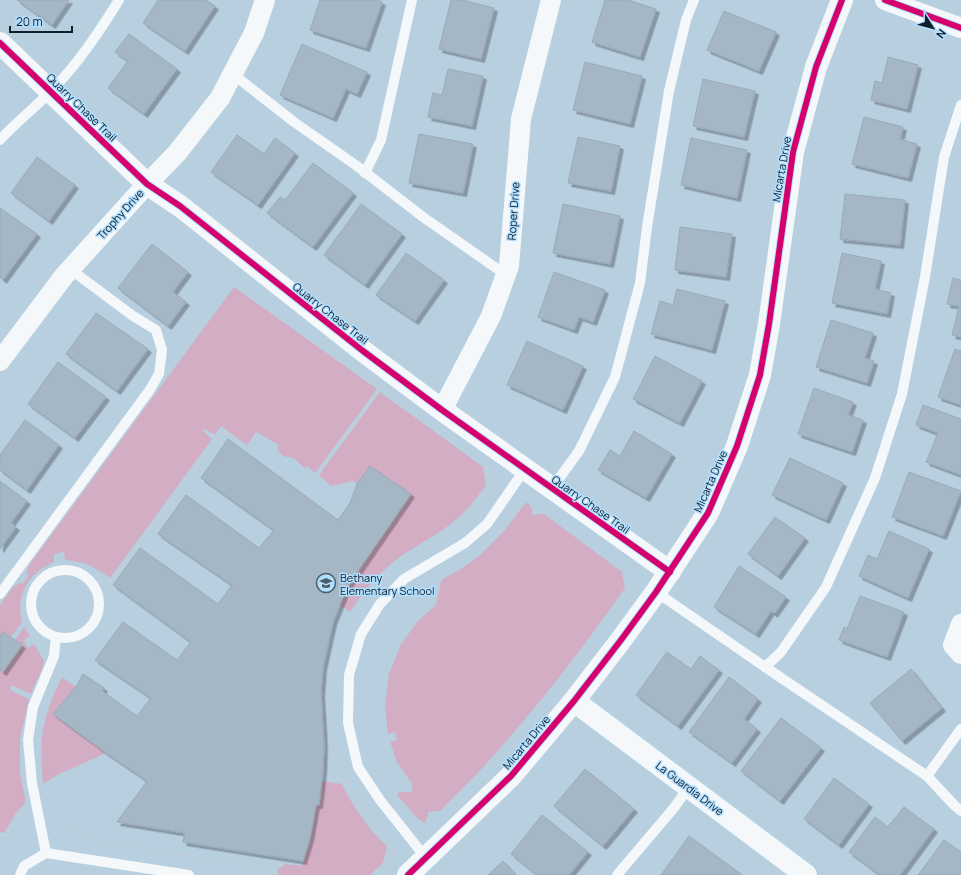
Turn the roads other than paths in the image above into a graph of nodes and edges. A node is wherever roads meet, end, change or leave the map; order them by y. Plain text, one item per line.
1 (119, 0) edge
2 (266, 0) edge
3 (412, 0) edge
4 (551, 0) edge
5 (694, 0) edge
6 (842, 0) edge
7 (885, 0) edge
8 (961, 28) edge
9 (0, 43) edge
10 (232, 74) junction
11 (51, 92) junction
12 (961, 105) edge
13 (0, 140) edge
14 (365, 172) junction
15 (147, 184) junction
16 (70, 269) junction
17 (506, 275) junction
18 (0, 361) edge
19 (442, 410) junction
20 (525, 469) junction
21 (552, 488) junction
22 (670, 572) junction
23 (656, 592) junction
24 (0, 594) edge
25 (961, 624) edge
26 (56, 638) junction
27 (957, 650) edge
28 (765, 667) junction
29 (574, 701) junction
30 (961, 729) edge
31 (927, 776) junction
32 (689, 787) junction
33 (961, 811) edge
34 (46, 853) junction
35 (426, 858) junction
36 (802, 874) edge
37 (20, 875) edge
38 (189, 875) edge
39 (408, 875) edge
40 (617, 875) edge

1 - 11 lane
2 - 10 street, Trophy Drive
3 - 14 lane
4 - 17 street, Roper Drive
5 - 21 lane
6 - 22 street, Micarta Drive
7 - 8 street
9 - 11 street, Quarry Chase Trail
10 - 14 lane
10 - 15 street, Trophy Drive
11 - 13 lane
11 - 15 street, Quarry Chase Trail
12 - 28 lane
14 - 17 lane
15 - 16 street, Trophy Drive
15 - 19 street, Quarry Chase Trail
16 - 18 street, Trophy Drive
16 - 24 lane
17 - 19 street, Roper Drive
19 - 20 street, Quarry Chase Trail
20 - 21 street, Quarry Chase Trail
20 - 35 lane
21 - 22 street, Quarry Chase Trail
22 - 23 street, Micarta Drive
23 - 28 lane
23 - 29 street, Micarta Drive
25 - 27 street
26 - 26 lane
26 - 34 lane
28 - 31 lane
29 - 32 street, La Guardia Drive
29 - 35 street, Micarta Drive
30 - 31 lane
31 - 33 lane
32 - 36 street, La Guardia Drive
32 - 40 lane
34 - 37 lane
34 - 38 lane
35 - 39 street, Micarta Drive

